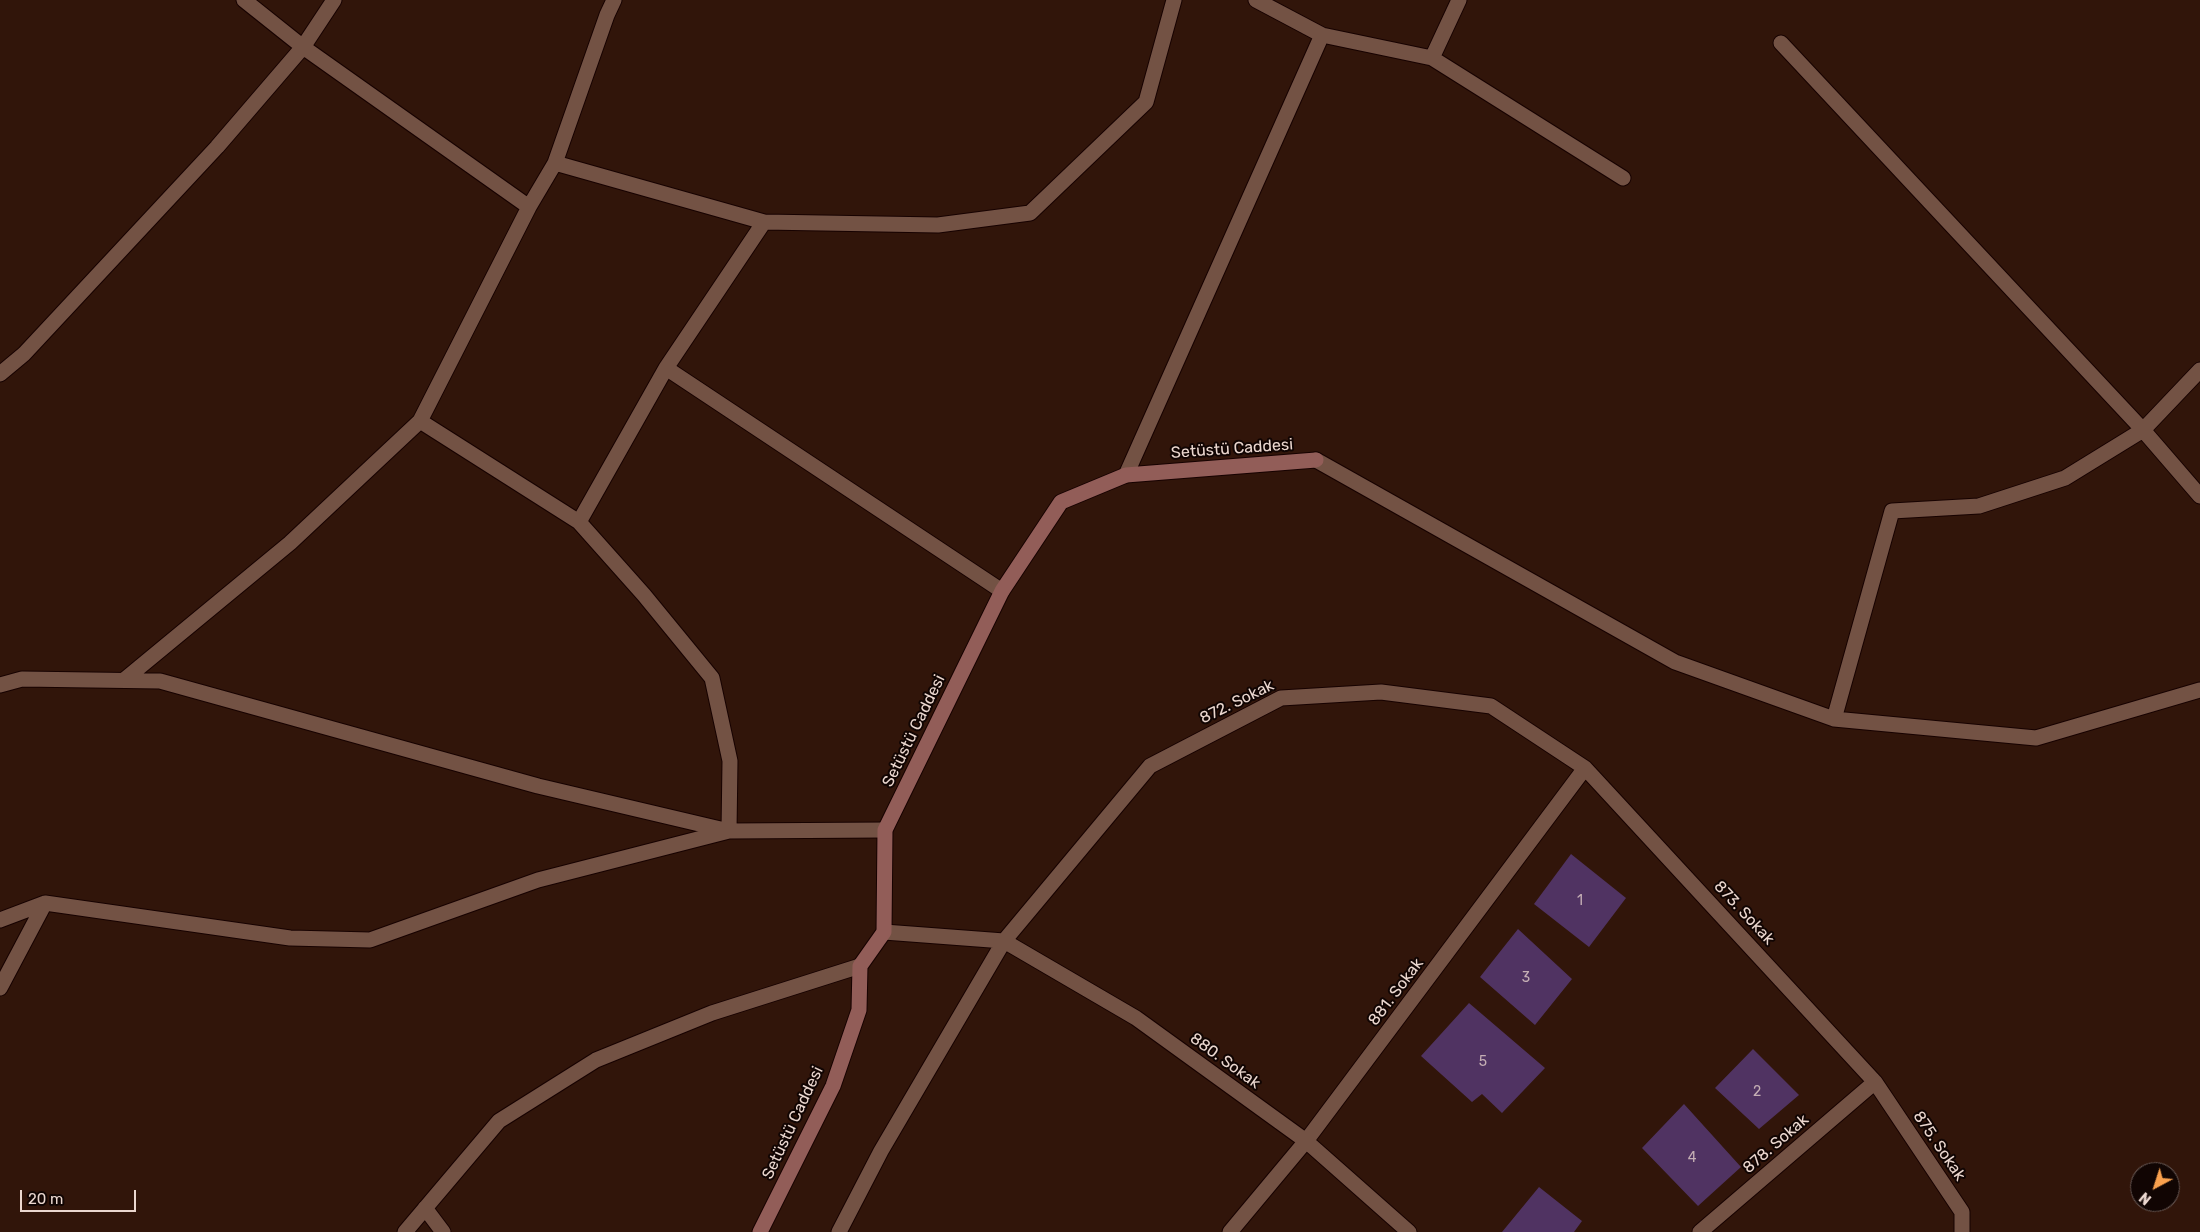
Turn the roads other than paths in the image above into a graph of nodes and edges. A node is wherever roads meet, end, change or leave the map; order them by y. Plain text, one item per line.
1 (244, 0) edge
2 (334, 0) edge
3 (614, 0) edge
4 (1174, 0) edge
5 (1256, 0) edge
6 (1458, 0) edge
7 (1322, 35) junction
8 (1781, 43) dead end
9 (303, 47) junction
10 (1432, 58) junction
11 (555, 163) junction
12 (1623, 178) dead end
13 (529, 207) junction
14 (764, 222) junction
15 (666, 368) junction
16 (2200, 370) edge
17 (0, 374) edge
18 (420, 421) junction
19 (2143, 430) junction
20 (1126, 475) junction
21 (2200, 496) edge
22 (578, 522) junction
23 (1002, 591) junction
24 (124, 680) junction
25 (0, 685) edge
26 (2200, 690) edge
27 (1834, 719) junction
28 (1585, 768) junction
29 (884, 830) junction
30 (729, 831) junction
31 (45, 903) junction
32 (0, 920) edge
33 (884, 932) junction
34 (1004, 941) junction
35 (860, 966) junction
36 (0, 988) edge
37 (1875, 1082) junction
38 (1306, 1141) junction
39 (425, 1208) junction
40 (405, 1232) edge
41 (443, 1232) edge
42 (760, 1232) edge
43 (839, 1232) edge
44 (1230, 1232) edge
45 (1409, 1232) edge
46 (1700, 1232) edge
47 (1962, 1232) edge

1 - 9 street
2 - 9 street
3 - 11 street
4 - 14 street
5 - 7 street
6 - 10 street
7 - 10 street
7 - 20 street
8 - 19 street
9 - 13 street
9 - 17 street
10 - 12 street
11 - 13 street
11 - 14 street
13 - 18 street
14 - 15 street
15 - 22 street
15 - 23 street
16 - 19 street
18 - 22 street
18 - 24 street
19 - 21 street
19 - 27 street
20 - 23 street, Setüstü Caddesi
20 - 27 street, Setüstü Caddesi
22 - 30 street
23 - 29 street, Setüstü Caddesi
24 - 25 street
24 - 30 street
26 - 27 street
28 - 34 street, 872. Sokak
28 - 37 street, 873. Sokak
28 - 38 street, 881. Sokak
29 - 30 street
29 - 33 street, Setüstü Caddesi
30 - 31 street
31 - 32 street
31 - 36 street
33 - 34 street
33 - 35 street
34 - 38 street, 880. Sokak
34 - 43 street, 872. Sokak
35 - 39 street
35 - 42 street, Setüstü Caddesi
37 - 46 street, 878. Sokak
37 - 47 street, 875. Sokak
38 - 44 street, 881. Sokak
38 - 45 street, 880. Sokak
39 - 40 street
39 - 41 street

